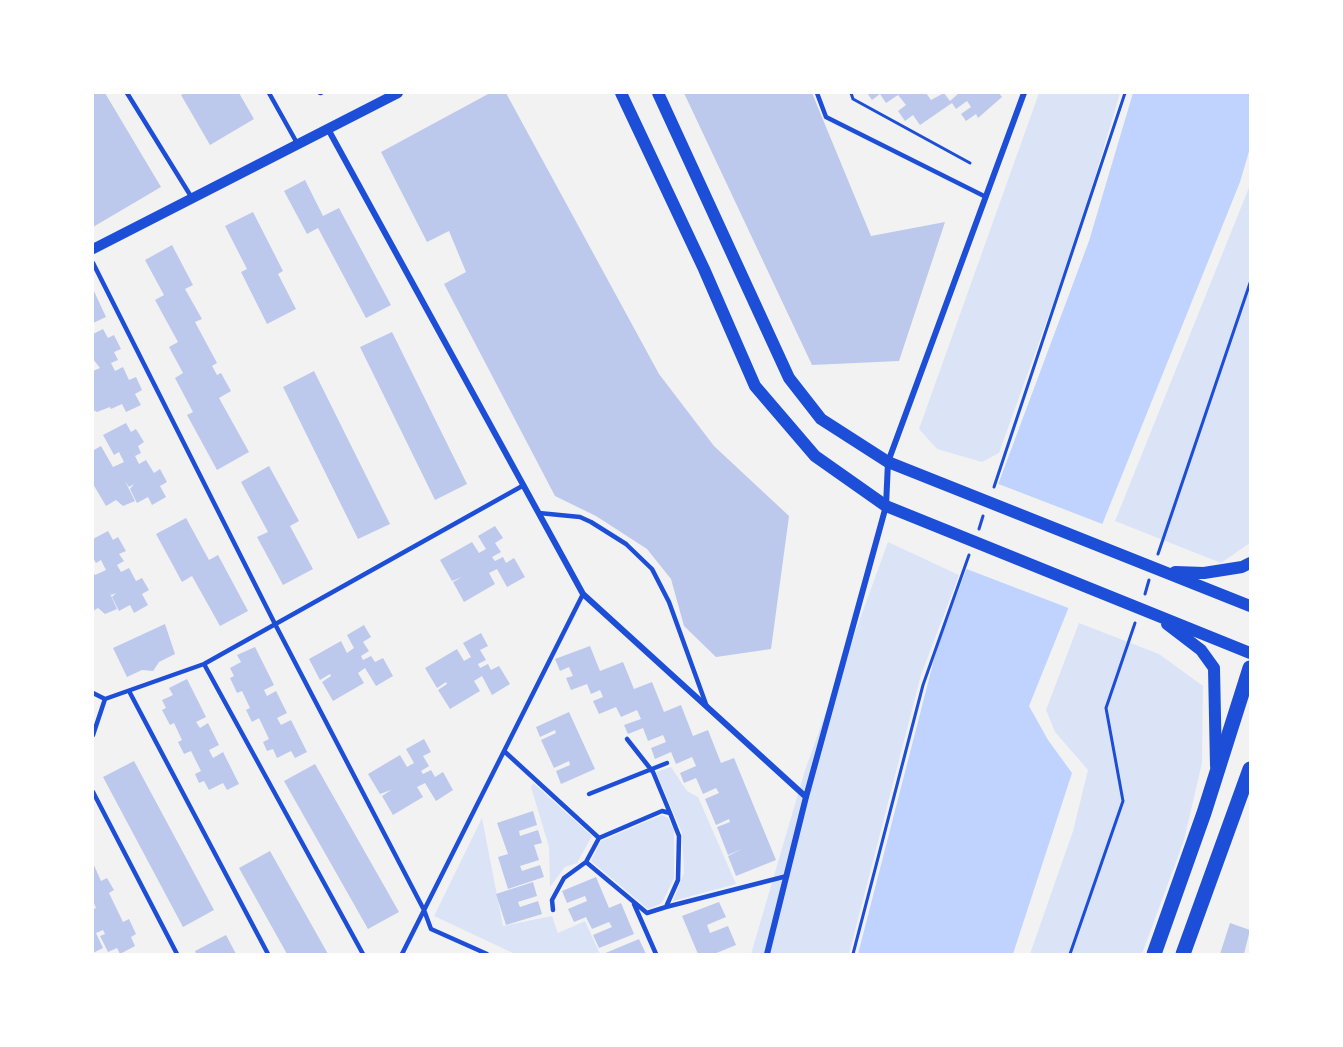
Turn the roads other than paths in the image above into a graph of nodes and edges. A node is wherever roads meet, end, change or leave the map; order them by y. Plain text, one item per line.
1 (127, 93) edge
2 (269, 93) edge
3 (621, 93) edge
4 (658, 93) edge
5 (817, 93) edge
6 (1024, 93) edge
7 (393, 94) edge
8 (328, 129) junction
9 (297, 144) junction
10 (986, 197) junction
11 (192, 198) junction
12 (93, 249) edge
13 (93, 263) edge
14 (888, 462) junction
15 (524, 485) junction
16 (886, 506) junction
17 (539, 513) junction
18 (1250, 563) edge
19 (1163, 571) junction
20 (583, 594) junction
21 (1250, 606) edge
22 (1154, 614) junction
23 (275, 624) junction
24 (1250, 653) edge
25 (204, 663) junction
26 (1250, 668) edge
27 (129, 691) junction
28 (93, 693) edge
29 (105, 699) junction
30 (708, 708) junction
31 (93, 735) edge
32 (627, 739) dead end
33 (504, 751) junction
34 (667, 763) dead end
35 (1250, 768) edge
36 (651, 769) junction
37 (1216, 777) junction
38 (93, 792) edge
39 (589, 794) dead end
40 (806, 797) junction
41 (670, 813) junction
42 (599, 838) junction
43 (586, 862) junction
44 (787, 876) junction
45 (633, 901) junction
46 (666, 907) junction
47 (424, 910) junction
48 (553, 910) dead end
49 (177, 954) edge
50 (268, 954) edge
51 (363, 954) edge
52 (402, 954) edge
53 (487, 954) edge
54 (656, 954) edge
55 (768, 954) edge
56 (1154, 954) edge
57 (1183, 954) edge

1 - 11 lane
2 - 9 lane
3 - 16 main road
4 - 14 main road
5 - 10 lane
6 - 10 street
7 - 8 street
8 - 9 street
8 - 15 street
9 - 11 street
10 - 14 street
11 - 12 street
13 - 23 lane
14 - 16 street
14 - 19 main road
15 - 17 street
15 - 23 lane
16 - 22 main road
16 - 40 street
17 - 20 street
17 - 30 lane
18 - 19 main road
19 - 21 main road
20 - 30 street
20 - 33 lane
22 - 24 main road
22 - 37 main road
23 - 25 lane
23 - 47 lane
25 - 27 lane
25 - 51 lane
26 - 37 main road
27 - 29 lane
27 - 50 lane
28 - 29 lane
29 - 31 lane
30 - 40 street
32 - 36 lane
33 - 42 lane
33 - 47 lane
34 - 36 lane
35 - 57 main road
36 - 39 lane
36 - 41 lane
37 - 56 main road
38 - 49 lane
40 - 44 street
41 - 42 lane
41 - 46 lane
42 - 43 lane
43 - 45 lane
43 - 48 lane
44 - 46 lane
44 - 55 street
45 - 46 lane
45 - 54 lane
47 - 52 lane
47 - 53 lane

